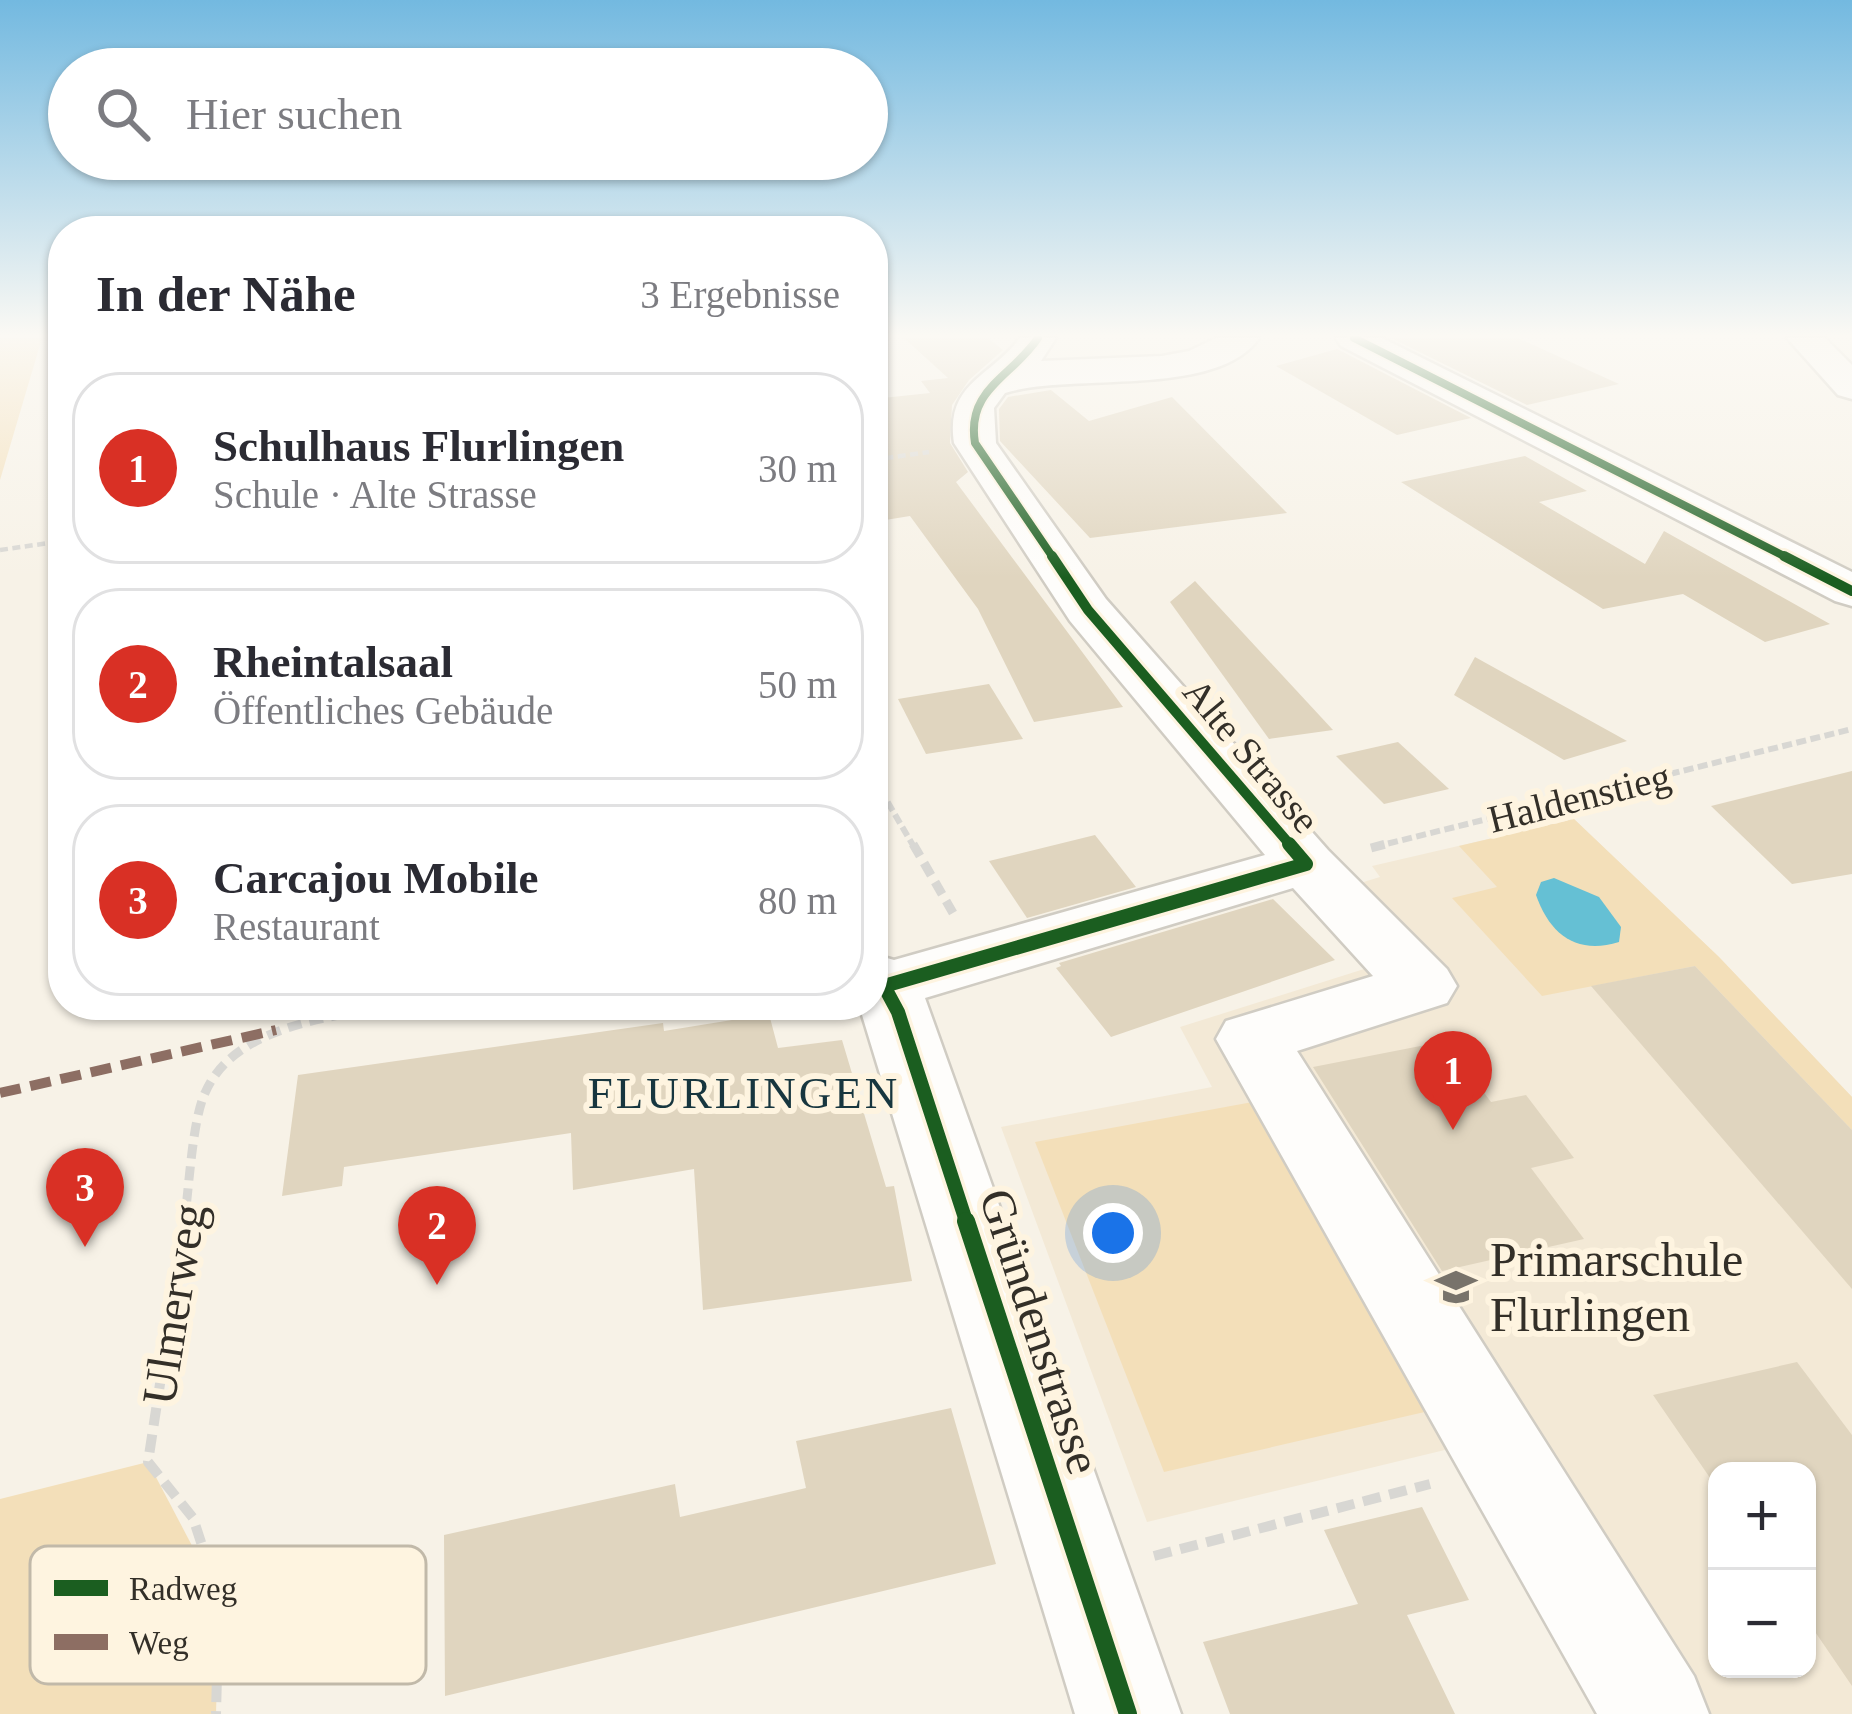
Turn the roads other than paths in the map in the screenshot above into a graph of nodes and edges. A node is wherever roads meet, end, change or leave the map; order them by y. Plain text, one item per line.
1 (970, 418) edge
2 (1511, 418) edge
3 (1852, 591) edge
4 (1306, 864) junction
5 (888, 980) edge
6 (888, 1002) edge
7 (1128, 1714) edge
8 (1656, 1714) edge

1 - 4 street, Alte Strasse
2 - 3 street
4 - 5 street, Alte Strasse
4 - 8 street
6 - 7 street, Gründenstrasse

